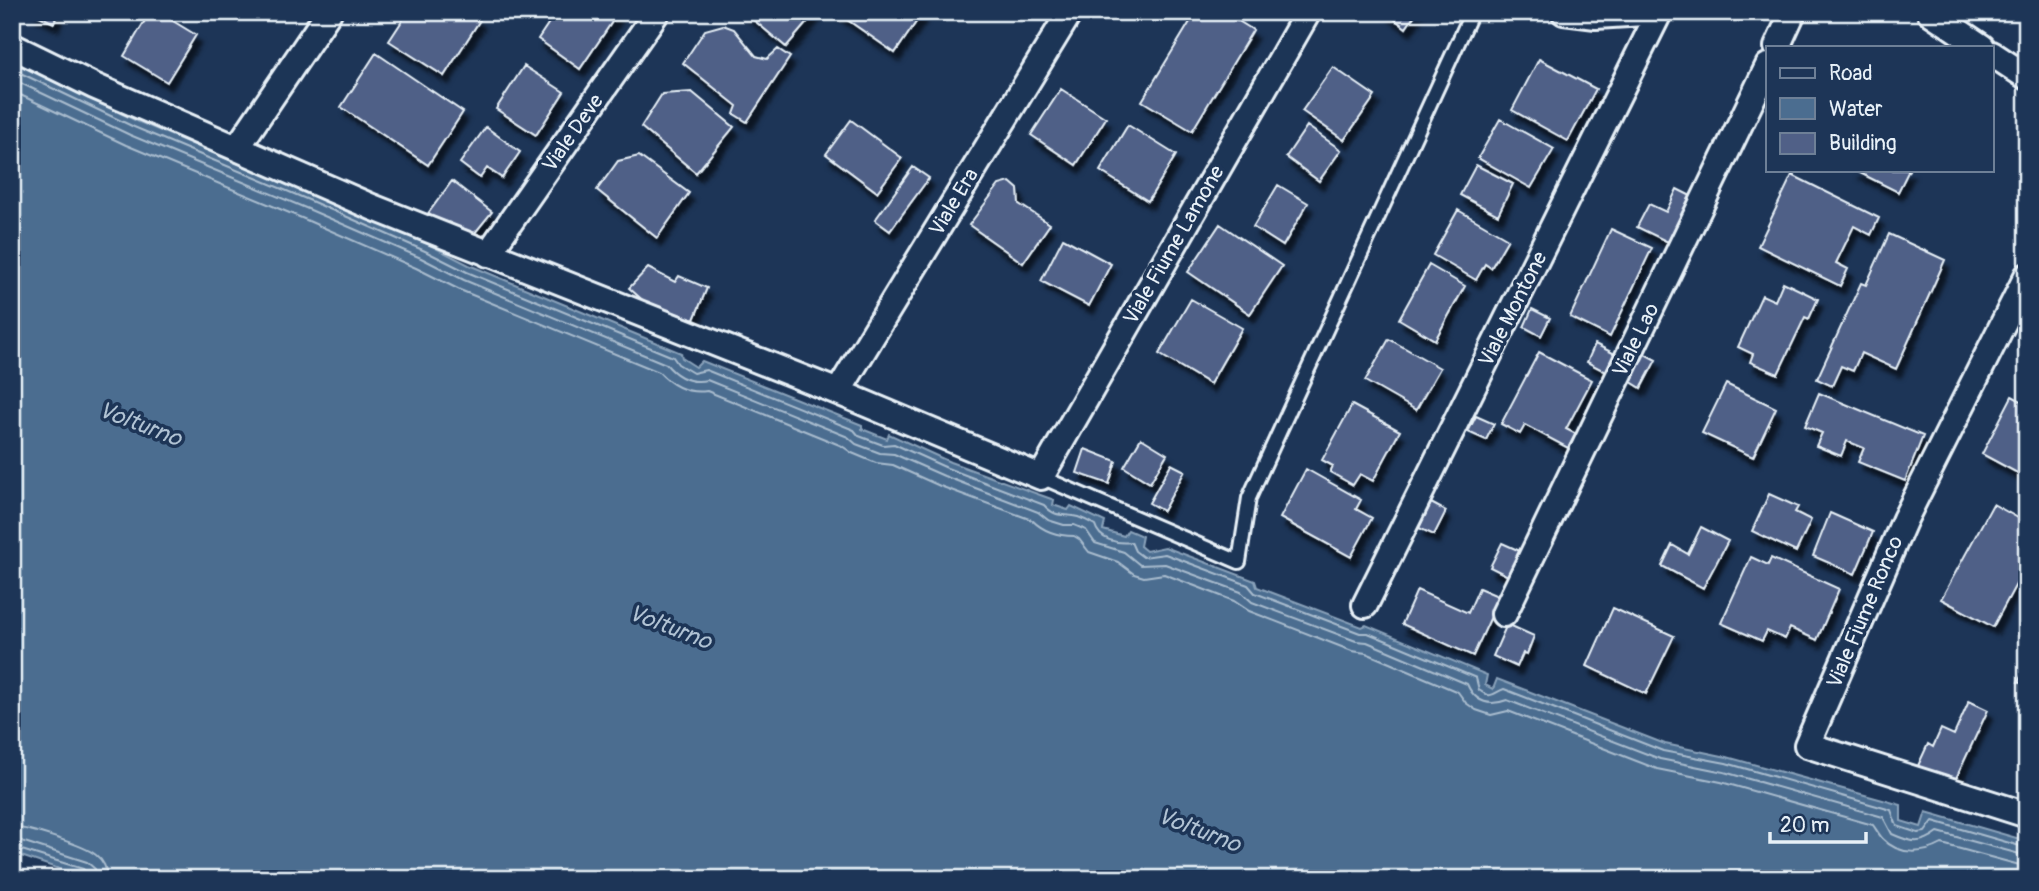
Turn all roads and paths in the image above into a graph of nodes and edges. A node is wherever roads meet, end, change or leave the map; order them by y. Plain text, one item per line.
1 (328, 12) edge
2 (657, 12) edge
3 (1070, 12) edge
4 (1308, 12) edge
5 (1472, 12) edge
6 (1564, 12) edge
7 (1660, 12) edge
8 (1793, 12) edge
9 (1930, 12) edge
10 (12, 46) edge
11 (1777, 46) edge
12 (1981, 46) edge
13 (1994, 55) edge
14 (1766, 70) edge
15 (2027, 77) edge
16 (237, 148) junction
17 (488, 254) junction
18 (2027, 276) edge
19 (838, 392) junction
20 (1041, 477) junction
21 (1365, 605) dead end
22 (1504, 614) dead end
23 (2025, 812) edge

1 - 16 street
2 - 17 street, Viale Deve
3 - 19 street, Viale Era
4 - 20 street, Viale Fiume Lamone
5 - 20 lane
6 - 7 street
7 - 21 street, Viale Montone
8 - 11 street
9 - 12 street
10 - 16 street
13 - 15 street
14 - 22 street, Viale Lao
16 - 17 street
17 - 19 street
18 - 23 street, Viale Fiume Ronco
19 - 20 street

